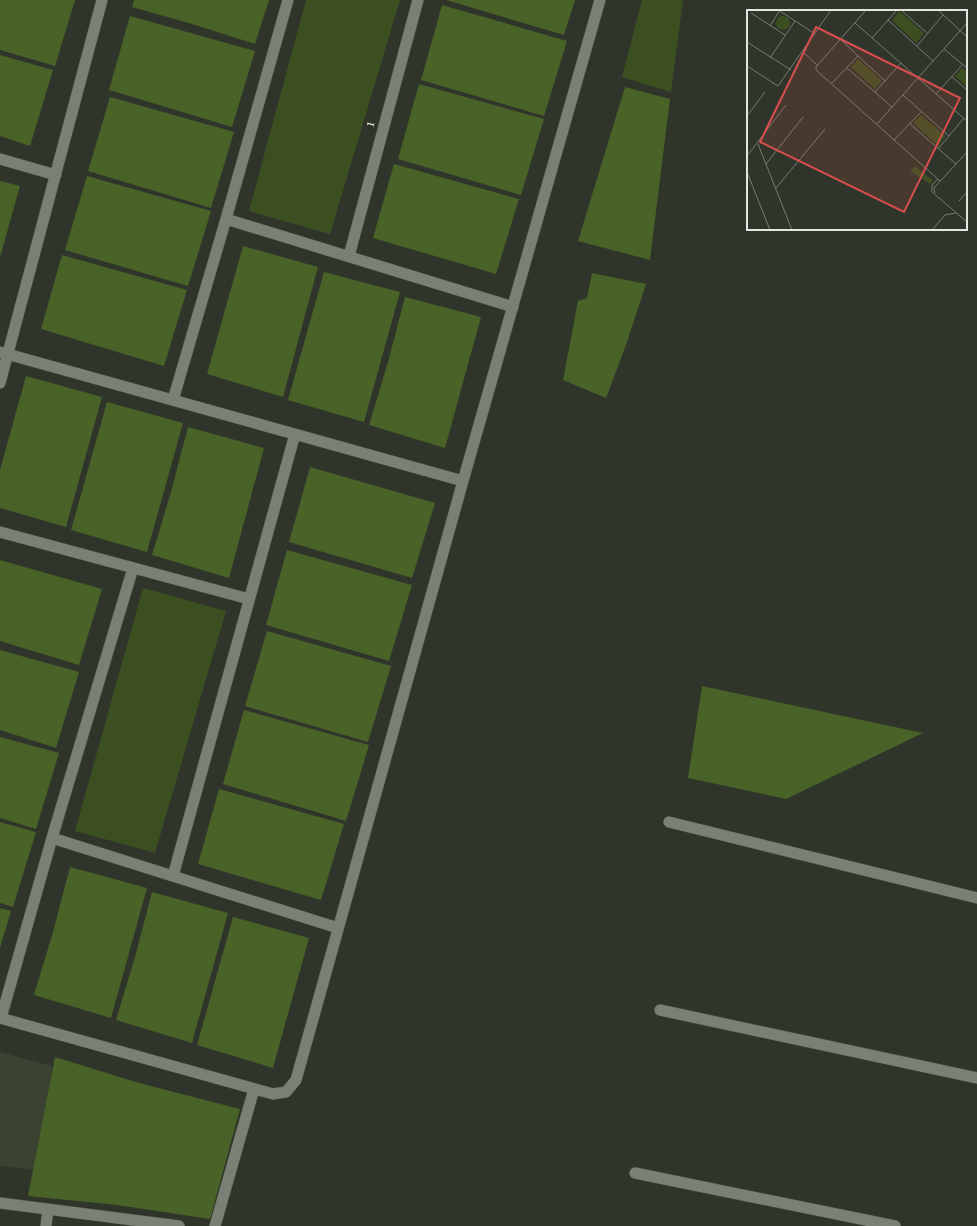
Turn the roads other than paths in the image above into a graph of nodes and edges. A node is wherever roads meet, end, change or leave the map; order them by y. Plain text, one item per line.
1 (102, 0) edge
2 (288, 0) edge
3 (418, 0) edge
4 (600, 0) edge
5 (0, 159) edge
6 (56, 175) junction
7 (226, 219) junction
8 (348, 256) junction
9 (513, 307) junction
10 (4, 353) edge
11 (0, 383) edge
12 (173, 400) junction
13 (295, 434) junction
14 (463, 481) junction
15 (0, 532) edge
16 (133, 568) junction
17 (249, 599) junction
18 (669, 822) dead end
19 (52, 838) junction
20 (173, 876) junction
21 (977, 898) edge
22 (338, 928) junction
23 (660, 1010) dead end
24 (0, 1018) edge
25 (977, 1078) edge
26 (254, 1089) junction
27 (634, 1173) dead end
28 (0, 1203) edge
29 (48, 1209) junction
30 (46, 1226) edge
31 (179, 1226) edge
32 (215, 1226) edge
33 (895, 1226) edge

1 - 6 street
2 - 7 street
3 - 8 street, 1
4 - 9 street
5 - 6 street
6 - 10 street
7 - 8 street
7 - 12 street
8 - 9 street
9 - 14 street
10 - 11 street
10 - 12 street
12 - 13 street
13 - 14 street
13 - 17 street
14 - 22 street
15 - 16 street
16 - 17 street
16 - 19 street
17 - 20 street
18 - 21 street
19 - 20 street
19 - 24 street
20 - 22 street
22 - 26 street
23 - 25 street
24 - 26 street
26 - 32 street
27 - 33 street
28 - 29 street
29 - 30 street
29 - 31 street

